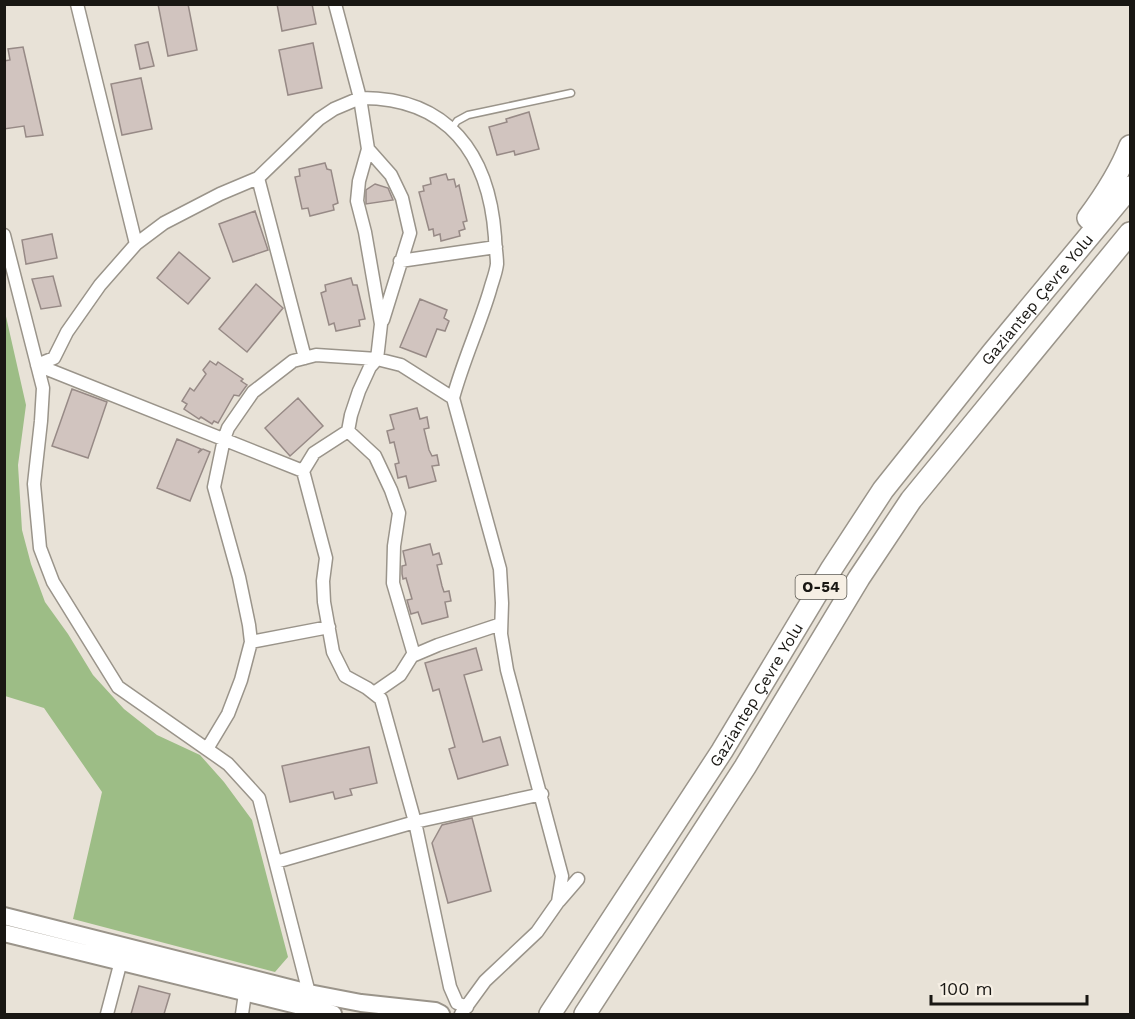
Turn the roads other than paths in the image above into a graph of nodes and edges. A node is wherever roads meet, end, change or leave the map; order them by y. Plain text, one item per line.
1 (335, 4) edge
2 (82, 6) edge
3 (571, 93) dead end
4 (360, 98) junction
5 (452, 128) junction
6 (1131, 146) edge
7 (368, 149) junction
8 (258, 178) junction
9 (1131, 187) edge
10 (1131, 233) edge
11 (4, 235) edge
12 (136, 244) junction
13 (495, 247) junction
14 (400, 261) junction
15 (1039, 299) junction
16 (381, 324) junction
17 (305, 358) junction
18 (377, 359) junction
19 (37, 365) junction
20 (453, 398) junction
21 (348, 431) junction
22 (224, 439) junction
23 (303, 471) junction
24 (501, 624) junction
25 (329, 627) junction
26 (250, 642) junction
27 (414, 655) junction
28 (374, 693) junction
29 (207, 749) junction
30 (542, 794) junction
31 (415, 822) junction
32 (276, 862) junction
33 (578, 879) dead end
34 (558, 902) junction
35 (4, 916) edge
36 (4, 933) edge
37 (121, 961) junction
38 (245, 993) junction
39 (309, 993) junction
40 (464, 1011) edge
41 (107, 1014) edge
42 (242, 1014) edge
43 (333, 1014) edge
44 (441, 1014) edge
45 (550, 1014) edge
46 (585, 1014) edge

1 - 4 street
2 - 12 street
3 - 5 lane
4 - 5 street
4 - 7 street
4 - 8 street
5 - 13 street
6 - 15 highway
7 - 14 street
7 - 16 street
8 - 12 street
8 - 17 street
9 - 15 highway, Gaziantep Çevre Yolu / O-54
10 - 46 highway, Gaziantep Çevre Yolu / O-54
11 - 19 street
12 - 19 street
13 - 14 street
13 - 20 street
14 - 16 street
15 - 45 highway, Gaziantep Çevre Yolu / O-54
16 - 18 street
17 - 18 street
17 - 22 street
18 - 20 street
18 - 21 street
19 - 22 street
19 - 29 street
20 - 24 street
21 - 23 street
21 - 27 street
22 - 23 street
22 - 26 street
23 - 25 street
24 - 27 street
24 - 30 street
25 - 26 street
25 - 28 street
26 - 29 street
27 - 28 street
28 - 31 street
29 - 32 street
30 - 31 street
30 - 34 street
31 - 32 street
31 - 40 street
32 - 39 street
33 - 34 street
34 - 40 street
35 - 39 street
36 - 37 street
37 - 38 street
37 - 41 street
38 - 42 street
38 - 43 street
39 - 44 street

